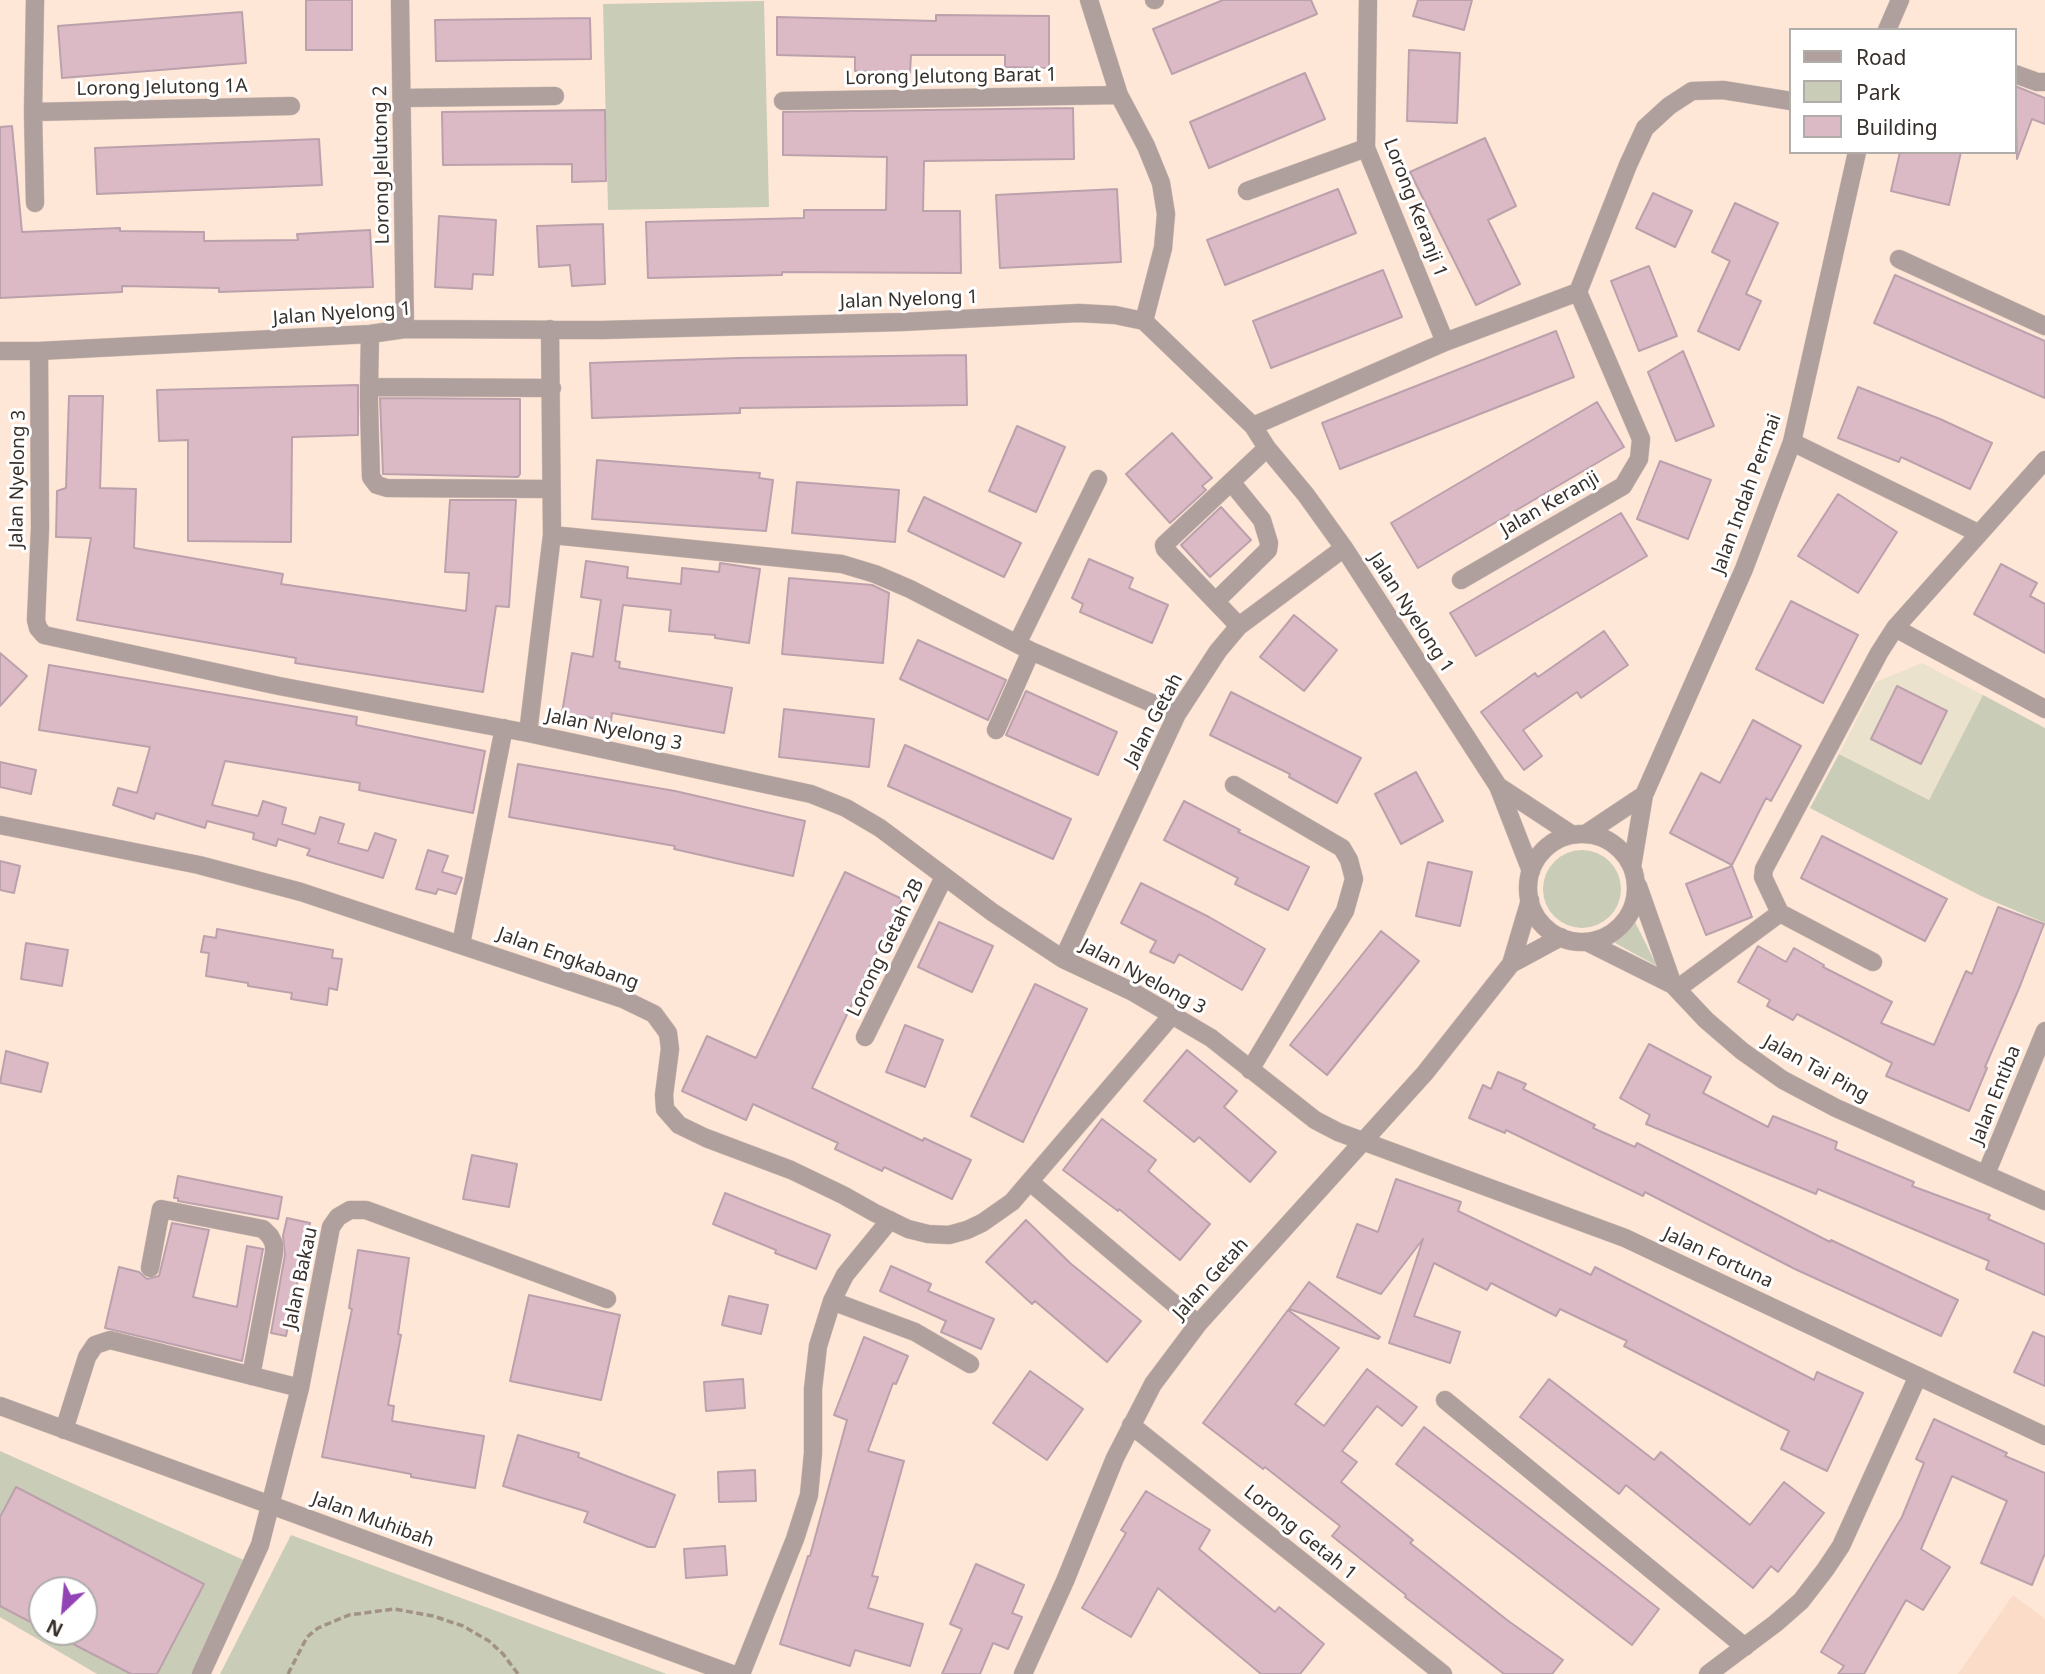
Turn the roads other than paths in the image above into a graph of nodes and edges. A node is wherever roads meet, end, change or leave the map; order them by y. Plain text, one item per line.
1 (35, 0) edge
2 (400, 0) edge
3 (1089, 0) edge
4 (1368, 0) edge
5 (1900, 0) edge
6 (1888, 28) edge
7 (2017, 75) edge
8 (2045, 82) edge
9 (555, 96) dead end
10 (1119, 96) junction
11 (403, 98) junction
12 (783, 101) dead end
13 (1790, 101) edge
14 (291, 106) dead end
15 (33, 112) junction
16 (1367, 148) junction
17 (1857, 154) edge
18 (1247, 191) dead end
19 (36, 202) dead end
20 (1899, 259) dead end
21 (1578, 292) junction
22 (1144, 321) junction
23 (2045, 326) edge
24 (550, 329) junction
25 (405, 330) junction
26 (370, 334) junction
27 (1445, 342) junction
28 (0, 351) edge
29 (39, 351) junction
30 (369, 387) junction
31 (552, 388) junction
32 (1253, 426) junction
33 (1792, 442) junction
34 (1267, 448) junction
35 (2045, 460) edge
36 (1098, 478) dead end
37 (1231, 482) junction
38 (551, 489) junction
39 (1978, 533) junction
40 (552, 535) junction
41 (1344, 548) junction
42 (1461, 580) dead end
43 (1216, 601) junction
44 (1239, 626) junction
45 (1895, 628) junction
46 (1024, 647) junction
47 (2045, 709) edge
48 (1177, 714) junction
49 (503, 728) junction
50 (996, 730) dead end
51 (528, 733) junction
52 (1234, 785) dead end
53 (1498, 786) junction
54 (1644, 795) junction
55 (0, 825) edge
56 (1579, 834) junction
57 (1531, 871) junction
58 (1634, 872) junction
59 (944, 877) junction
60 (1530, 900) junction
61 (1780, 913) junction
62 (1561, 937) junction
63 (1587, 942) junction
64 (461, 944) junction
65 (1063, 959) junction
66 (1872, 962) dead end
67 (1511, 964) junction
68 (1675, 987) junction
69 (1173, 1014) junction
70 (2045, 1031) edge
71 (865, 1037) dead end
72 (1250, 1070) junction
73 (1364, 1141) junction
74 (1986, 1174) junction
75 (1030, 1182) junction
76 (2045, 1201) edge
77 (890, 1220) junction
78 (150, 1268) dead end
79 (607, 1299) dead end
80 (832, 1301) junction
81 (1198, 1324) junction
82 (970, 1364) dead end
83 (251, 1376) junction
84 (1919, 1376) junction
85 (300, 1388) junction
86 (1445, 1400) dead end
87 (0, 1406) edge
88 (1131, 1425) junction
89 (64, 1430) junction
90 (2045, 1436) edge
91 (271, 1506) junction
92 (1745, 1647) junction
93 (201, 1674) edge
94 (732, 1674) edge
95 (741, 1674) edge
96 (1023, 1674) edge
97 (1443, 1674) edge
98 (1707, 1674) edge

1 - 15 street
2 - 11 street, Lorong Jelutong 2
3 - 10 street
4 - 16 street, Lorong Keranji 1
5 - 6 street
7 - 8 street
9 - 11 street
10 - 12 street, Lorong Jelutong Barat 1
10 - 22 street
11 - 25 street, Lorong Jelutong 2
13 - 21 street
14 - 15 street, Lorong Jelutong 1A
15 - 19 street
16 - 18 street
16 - 27 street, Lorong Keranji 1
17 - 33 street, Jalan Indah Permai
20 - 23 street
21 - 27 street
21 - 42 street, Jalan Keranji
22 - 24 street, Jalan Nyelong 1
22 - 32 street, Jalan Nyelong 1
24 - 25 street, Jalan Nyelong 1
24 - 31 street
25 - 26 street, Jalan Nyelong 1
26 - 29 street, Jalan Nyelong 1
26 - 30 street
27 - 32 street
28 - 29 street, Jalan Nyelong 1
29 - 49 street, Jalan Nyelong 3
30 - 31 street
30 - 38 street
31 - 38 street
32 - 34 street, Jalan Nyelong 1
33 - 39 street
33 - 54 street, Jalan Indah Permai
34 - 37 street
34 - 41 street, Jalan Nyelong 1
35 - 39 street
36 - 46 street
37 - 43 street
37 - 43 street
38 - 40 street
39 - 45 street
40 - 46 street
40 - 51 street
41 - 44 street, Jalan Getah
41 - 53 street, Jalan Nyelong 1
43 - 44 street
44 - 48 street, Jalan Getah
45 - 47 street
45 - 61 street
46 - 48 street
46 - 50 street
48 - 65 street, Jalan Getah
49 - 51 street, Jalan Nyelong 3
49 - 64 street
51 - 59 street, Jalan Nyelong 3
52 - 72 street
53 - 56 street, Jalan Nyelong 1
53 - 57 street
54 - 56 street
54 - 58 street, Jalan Indah Permai
55 - 64 street, Jalan Engkabang
56 - 57 street
56 - 58 street
57 - 60 street
58 - 63 street
58 - 68 street
59 - 65 street, Jalan Nyelong 3
59 - 71 street, Lorong Getah 2B
60 - 62 street
60 - 67 street
61 - 66 street
61 - 68 street
62 - 63 street
62 - 67 street
63 - 68 street, Jalan Tai Ping
64 - 77 street, Jalan Engkabang
65 - 69 street, Jalan Nyelong 3
67 - 73 street, Jalan Getah
68 - 74 street, Jalan Tai Ping
69 - 72 street, Jalan Nyelong 3
69 - 75 street, Jalan Engkabang
70 - 74 street, Jalan Entiba
72 - 73 street, Jalan Nyelong 3
73 - 81 street, Jalan Getah
73 - 84 street, Jalan Fortuna
74 - 76 street, Jalan Tai Ping
75 - 77 street, Jalan Engkabang
75 - 81 street
77 - 80 street
78 - 83 street
79 - 85 street, Jalan Bakau
80 - 82 street
80 - 95 street
81 - 88 street, Jalan Getah
83 - 85 street
83 - 89 street
84 - 90 street, Jalan Fortuna
84 - 92 street
85 - 91 street, Jalan Bakau
86 - 92 street
87 - 89 street, Jalan Muhibah
88 - 96 street, Jalan Getah
88 - 97 street, Lorong Getah 1
89 - 91 street, Jalan Muhibah
91 - 93 street, Jalan Bakau
91 - 94 street, Jalan Muhibah
92 - 98 street

